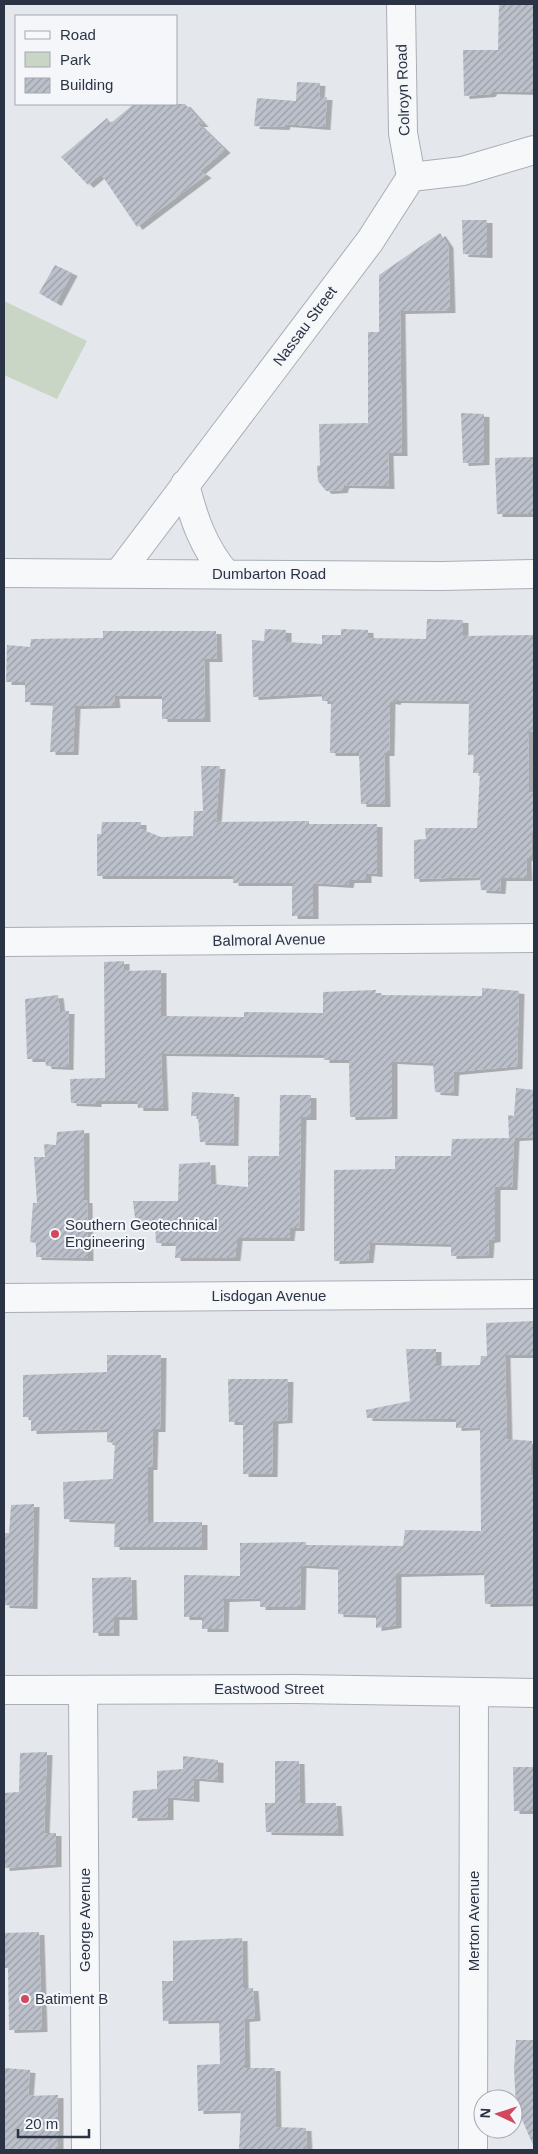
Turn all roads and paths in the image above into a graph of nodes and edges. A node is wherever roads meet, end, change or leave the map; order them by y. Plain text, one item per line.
1 (401, 4) edge
2 (534, 150) edge
3 (411, 177) junction
4 (185, 484) junction
5 (4, 572) edge
6 (119, 573) junction
7 (226, 574) junction
8 (534, 574) edge
9 (534, 938) edge
10 (4, 942) edge
11 (534, 1294) edge
12 (4, 1298) edge
13 (4, 1690) edge
14 (84, 1690) junction
15 (474, 1692) junction
16 (534, 1693) edge
17 (86, 2150) edge
18 (473, 2150) edge

1 - 3 street, Colroyn Road
2 - 3 street
3 - 4 street, Nassau Street
4 - 6 street, Nassau Street
4 - 7 street
5 - 6 street, Dumbarton Road
6 - 7 street, Dumbarton Road
7 - 8 street, Dumbarton Road
9 - 10 street, Balmoral Avenue
11 - 12 street, Lisdogan Avenue
13 - 14 street, Eastwood Street
14 - 15 street, Eastwood Street
14 - 17 street, George Avenue
15 - 16 street, Eastwood Street
15 - 18 street, Merton Avenue

